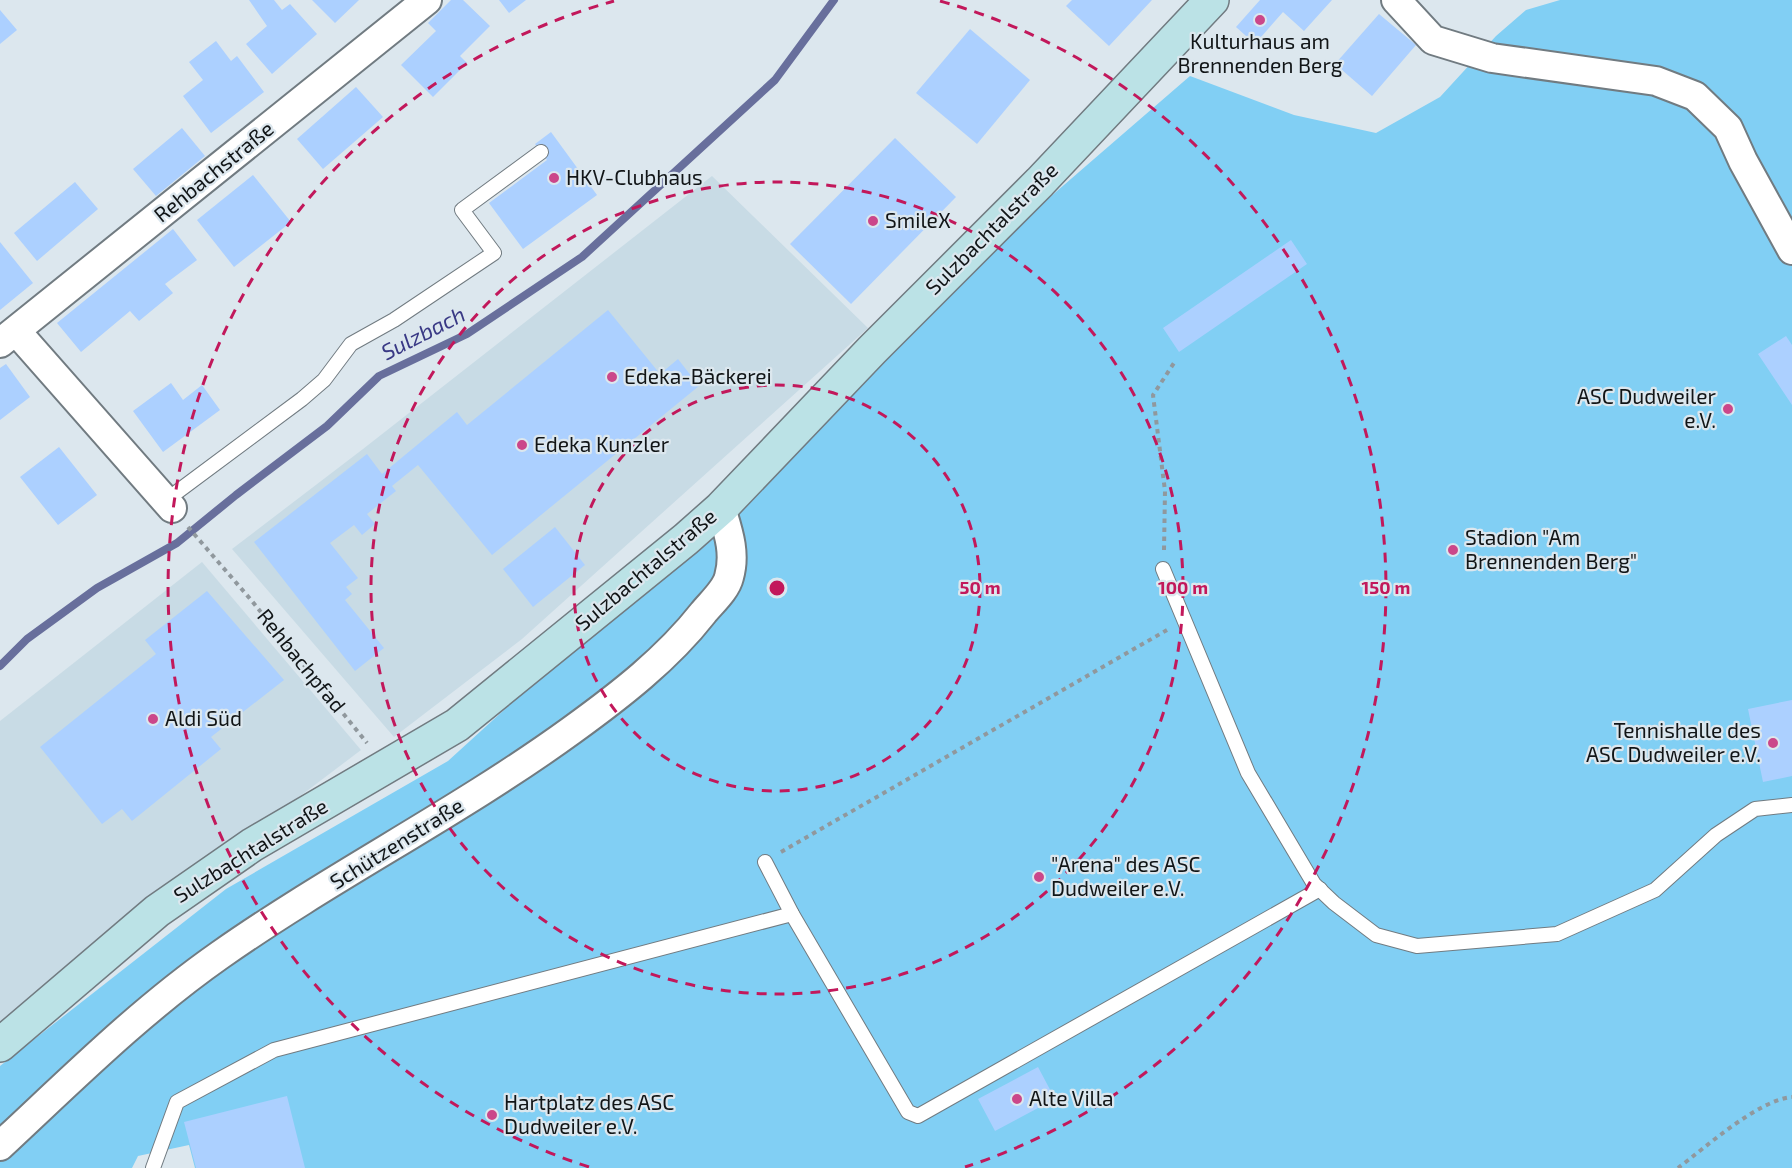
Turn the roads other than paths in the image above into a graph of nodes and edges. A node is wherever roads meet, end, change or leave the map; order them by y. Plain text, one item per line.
1 (427, 0) edge
2 (1212, 0) edge
3 (1396, 0) edge
4 (541, 152) dead end
5 (1792, 250) edge
6 (8, 337) edge
7 (168, 504) joint
8 (722, 508) junction
9 (1163, 569) road end
10 (1792, 805) edge
11 (765, 862) road end
12 (1320, 890) junction
13 (792, 914) junction
14 (0, 1045) edge
15 (0, 1146) edge
16 (153, 1168) edge

1 - 6 street, Rehbachstraße
2 - 8 main road, Sulzbachtalstraße
3 - 5 street
4 - 7 lane
6 - 7 street
8 - 14 main road, Sulzbachtalstraße
8 - 15 street, Schützenstraße
9 - 12 lane
10 - 12 lane
11 - 13 lane
12 - 13 lane
13 - 16 lane

